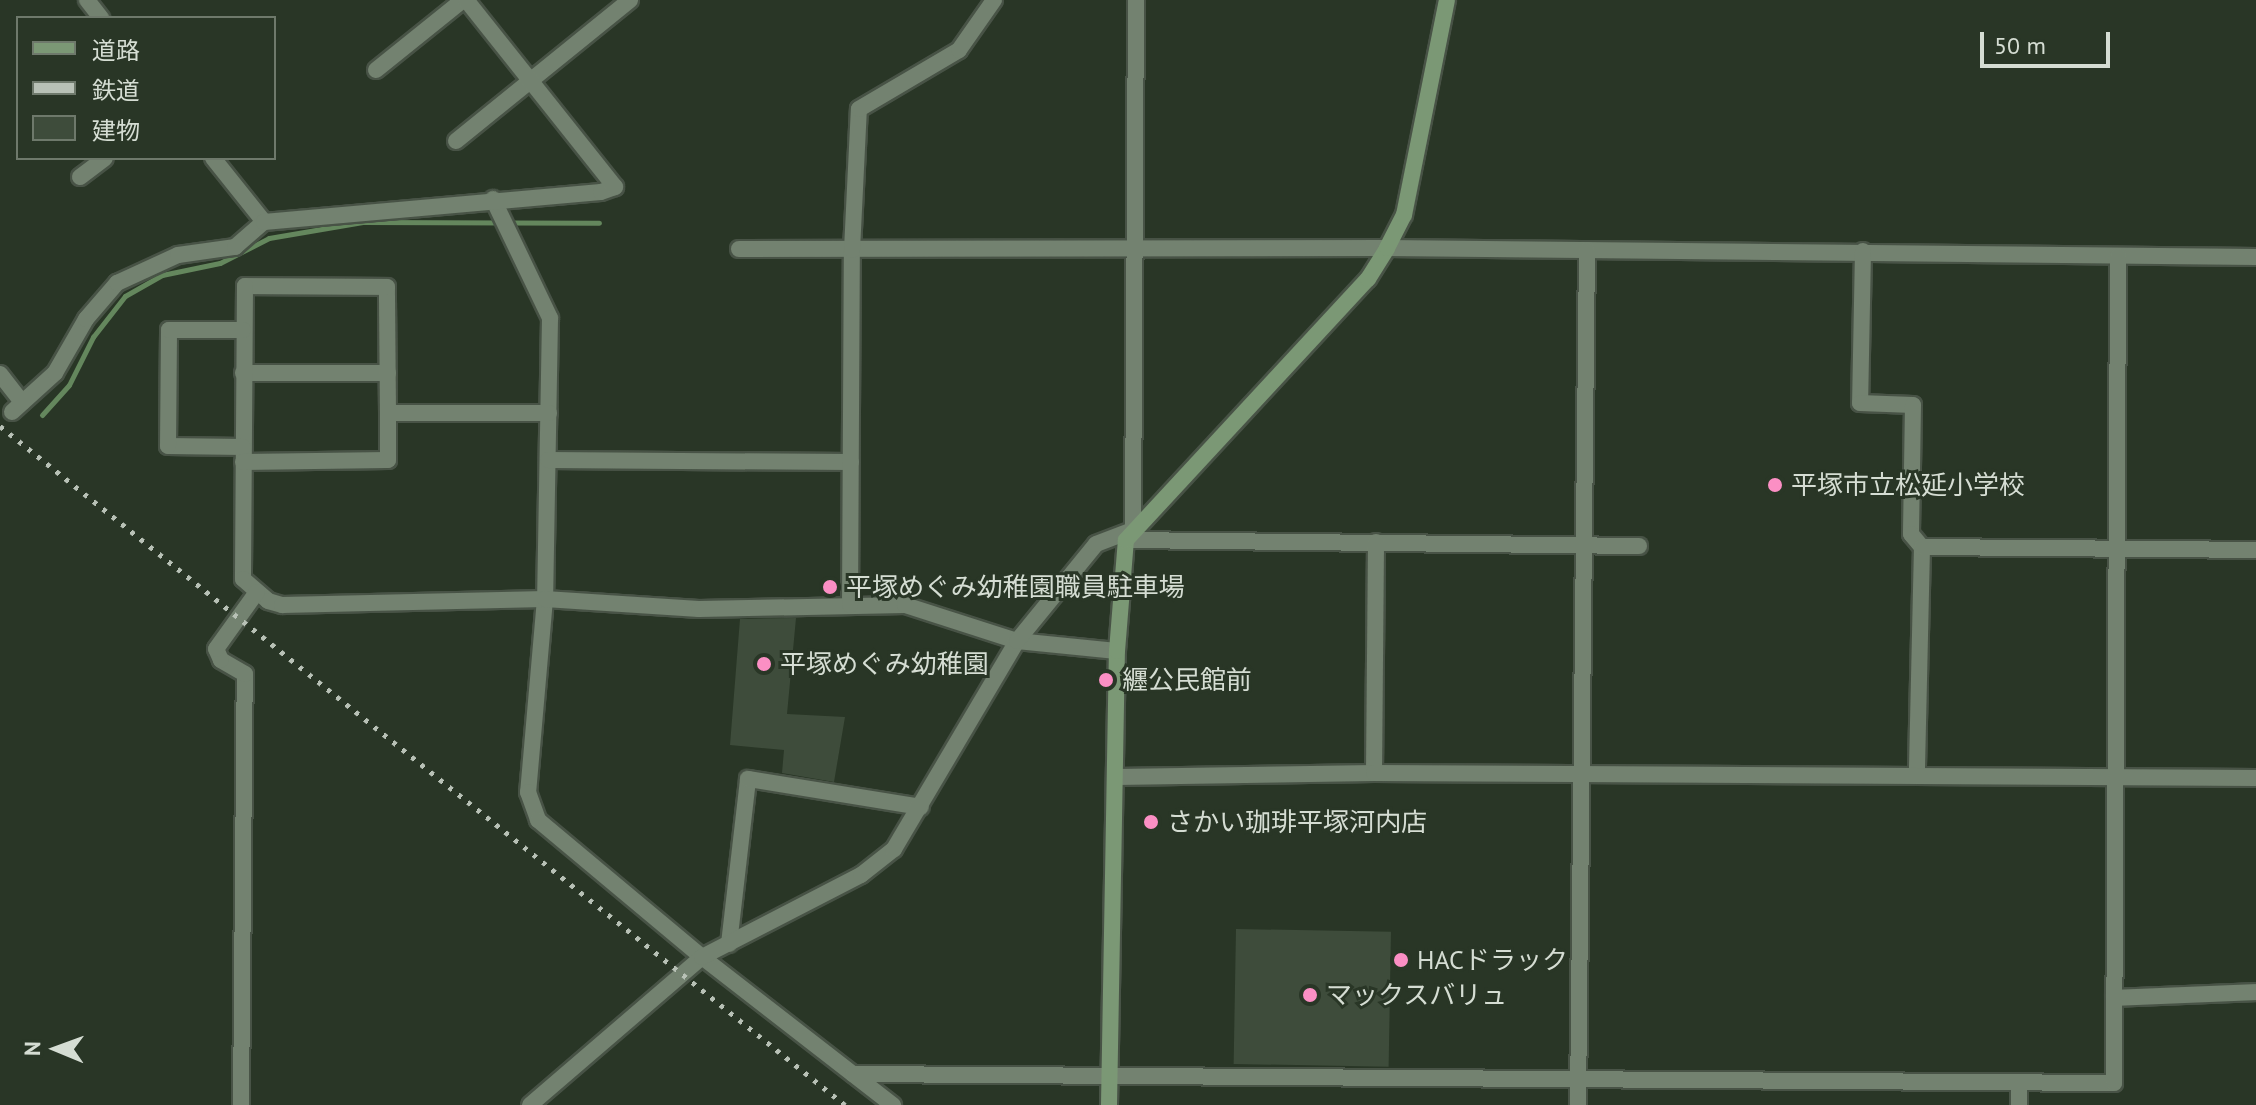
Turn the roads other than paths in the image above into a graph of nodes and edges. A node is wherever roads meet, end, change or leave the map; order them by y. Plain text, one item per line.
1 (87, 0) edge
2 (465, 0) edge
3 (630, 0) edge
4 (994, 0) edge
5 (1136, 0) edge
6 (1447, 0) edge
7 (99, 16) edge
8 (376, 70) dead end
9 (530, 80) junction
10 (456, 141) dead end
11 (102, 160) edge
12 (215, 160) edge
13 (80, 177) dead end
14 (493, 199) junction
15 (264, 222) junction
16 (1131, 247) junction
17 (1387, 248) junction
18 (739, 249) dead end
19 (852, 250) junction
20 (1587, 250) junction
21 (1863, 251) junction
22 (2118, 256) junction
23 (2256, 257) edge
24 (243, 330) junction
25 (243, 373) junction
26 (388, 373) junction
27 (0, 374) edge
28 (388, 413) junction
29 (549, 413) junction
30 (243, 454) junction
31 (548, 460) junction
32 (851, 462) junction
33 (1130, 535) junction
34 (1376, 542) junction
35 (1585, 545) junction
36 (1639, 546) dead end
37 (1922, 547) junction
38 (2115, 548) junction
39 (2256, 550) edge
40 (257, 592) junction
41 (545, 599) junction
42 (850, 605) junction
43 (1017, 641) junction
44 (1117, 651) junction
45 (1374, 773) junction
46 (1583, 774) junction
47 (1917, 775) junction
48 (1117, 777) junction
49 (2114, 778) junction
50 (2256, 778) edge
51 (921, 807) junction
52 (729, 944) junction
53 (702, 957) junction
54 (2256, 992) edge
55 (2114, 998) junction
56 (853, 1074) junction
57 (1110, 1075) junction
58 (1578, 1079) junction
59 (2019, 1082) junction
60 (241, 1105) edge
61 (530, 1105) edge
62 (893, 1105) edge
63 (1109, 1105) edge
64 (1578, 1105) edge
65 (2019, 1105) edge

1 - 7 street
2 - 8 street
2 - 9 street
3 - 9 street
4 - 19 street
5 - 16 street
6 - 17 street
9 - 10 street
9 - 14 street
11 - 13 street
12 - 15 street
14 - 15 street
14 - 29 street
15 - 27 street
16 - 17 street
16 - 19 street
16 - 33 street
17 - 20 street
17 - 33 street
18 - 19 street
19 - 32 street
20 - 21 street
20 - 35 street
21 - 22 street
21 - 37 street
22 - 23 street
22 - 38 street
24 - 25 street
24 - 26 street
24 - 30 street
25 - 26 street
25 - 30 street
26 - 28 street
28 - 29 street
28 - 30 street
29 - 31 street
30 - 40 street
31 - 32 street
31 - 41 street
32 - 42 street
33 - 34 street
33 - 43 street
33 - 44 street
34 - 35 street
34 - 45 street
35 - 36 street
35 - 46 street
37 - 38 street
37 - 47 street
38 - 39 street
38 - 49 street
40 - 41 street
40 - 60 street
41 - 42 street
41 - 53 street
42 - 43 street
43 - 44 street
43 - 51 street
44 - 48 street
45 - 46 street
45 - 48 street
46 - 47 street
46 - 58 street
47 - 49 street
48 - 57 street
49 - 50 street
49 - 55 street
51 - 52 street
51 - 52 street
52 - 53 street
53 - 56 street
53 - 61 street
54 - 55 street
55 - 59 street
56 - 57 street
56 - 62 street
57 - 58 street
57 - 63 street
58 - 59 street
58 - 64 street
59 - 65 street

